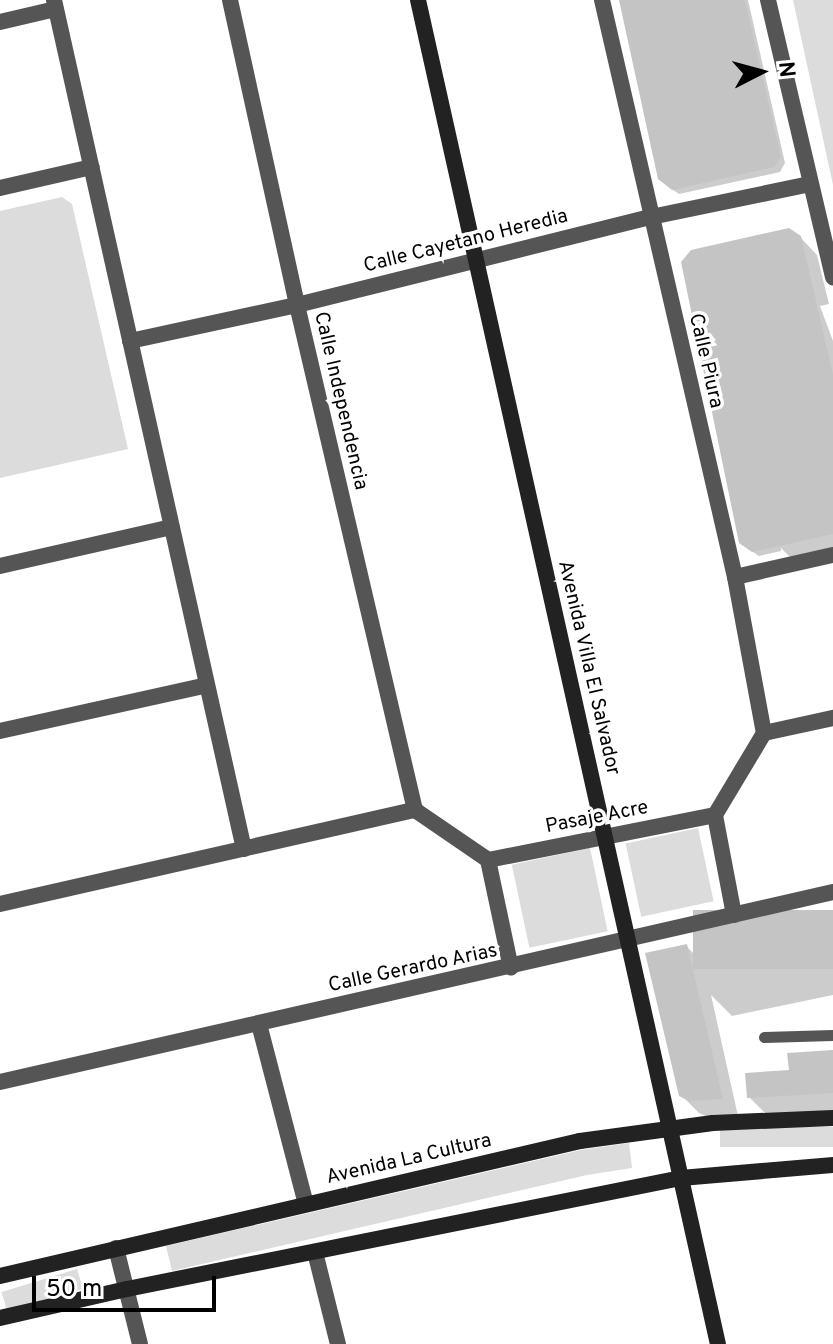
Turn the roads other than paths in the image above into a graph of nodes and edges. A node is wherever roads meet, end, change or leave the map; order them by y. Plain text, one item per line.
1 (230, 0) edge
2 (418, 0) edge
3 (602, 0) edge
4 (768, 0) edge
5 (55, 5) edge
6 (0, 22) edge
7 (92, 167) junction
8 (811, 184) junction
9 (0, 188) edge
10 (651, 217) junction
11 (476, 258) junction
12 (833, 278) edge
13 (297, 305) junction
14 (130, 341) junction
15 (172, 527) junction
16 (833, 555) edge
17 (0, 566) edge
18 (735, 577) junction
19 (207, 685) junction
20 (833, 718) edge
21 (0, 731) edge
22 (764, 733) junction
23 (415, 810) junction
24 (715, 815) junction
25 (605, 836) junction
26 (244, 849) junction
27 (488, 860) junction
28 (833, 892) edge
29 (0, 904) edge
30 (734, 915) junction
31 (628, 941) junction
32 (511, 968) junction
33 (259, 1024) junction
34 (833, 1035) edge
35 (764, 1037) dead end
36 (0, 1082) edge
37 (833, 1118) edge
38 (670, 1129) junction
39 (833, 1165) edge
40 (681, 1178) junction
41 (306, 1204) junction
42 (116, 1248) junction
43 (315, 1252) junction
44 (0, 1276) edge
45 (127, 1289) junction
46 (0, 1318) edge
47 (140, 1344) edge
48 (338, 1344) edge
49 (718, 1344) edge

1 - 13 street, Calle Independencia
2 - 11 main road, Avenida Villa El Salvador
3 - 10 street, Calle Piura
4 - 8 street
5 - 6 street
5 - 7 street
7 - 9 street
7 - 14 street
8 - 10 street, Calle Cayetano Heredia
8 - 12 street
10 - 11 street, Calle Cayetano Heredia
10 - 18 street, Calle Piura
11 - 13 street, Calle Cayetano Heredia
11 - 25 main road, Avenida Villa El Salvador
13 - 14 street, Calle Cayetano Heredia
13 - 23 street, Calle Independencia
14 - 15 street
15 - 17 street
15 - 19 street
16 - 18 street
18 - 22 street, Calle Piura
19 - 21 street
19 - 26 street
20 - 22 street
22 - 24 street
23 - 26 street
23 - 27 street
24 - 25 street, Pasaje Acre
24 - 30 street
25 - 27 street, Pasaje Acre
25 - 31 main road, Avenida Villa El Salvador
26 - 29 street
27 - 32 street
28 - 30 street, Calle Gerardo Arias
30 - 31 street, Calle Gerardo Arias
31 - 32 street, Calle Gerardo Arias
31 - 38 main road, Avenida Villa El Salvador
32 - 33 street, Calle Gerardo Arias
33 - 36 street, Calle Gerardo Arias
33 - 41 street
34 - 35 lane
37 - 38 main road, Avenida La Cultura
38 - 40 main road, Avenida Villa El Salvador
38 - 41 main road, Avenida La Cultura
39 - 40 main road
40 - 43 main road
40 - 49 main road, Avenida Villa El Salvador
41 - 42 main road, Avenida La Cultura
42 - 44 main road, Avenida La Cultura
42 - 45 street
43 - 45 main road
43 - 48 street
45 - 46 main road
45 - 47 street

